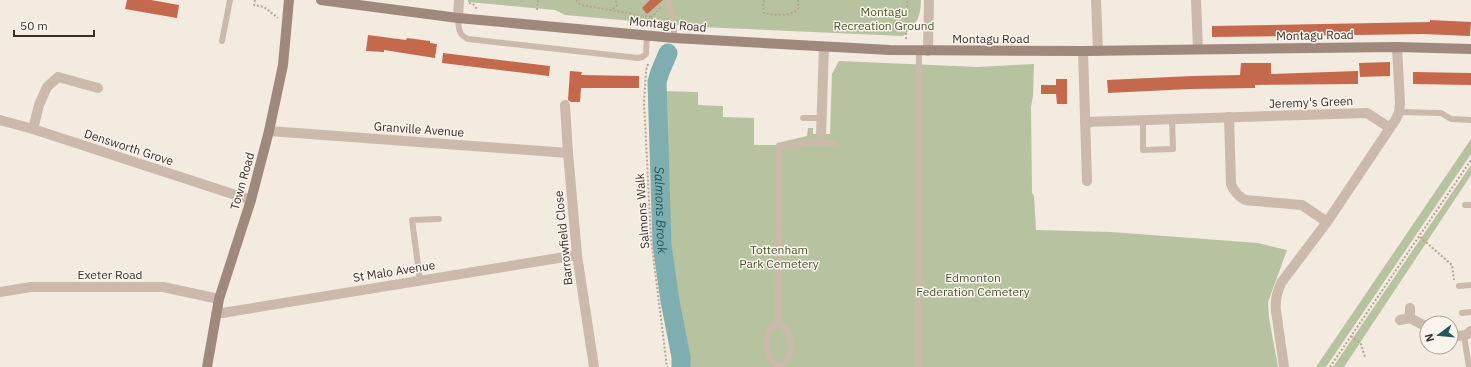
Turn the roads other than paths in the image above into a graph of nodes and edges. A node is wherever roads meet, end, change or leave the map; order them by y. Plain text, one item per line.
1 (230, 0) edge
2 (289, 0) edge
3 (321, 0) edge
4 (459, 0) edge
5 (668, 0) edge
6 (929, 0) edge
7 (1096, 0) edge
8 (1196, 0) edge
9 (458, 18) junction
10 (647, 30) junction
11 (674, 38) junction
12 (222, 41) dead end
13 (1397, 46) junction
14 (824, 47) junction
15 (1198, 49) junction
16 (1471, 49) edge
17 (924, 50) junction
18 (1083, 51) junction
19 (1098, 51) junction
20 (98, 88) dead end
21 (565, 105) dead end
22 (1399, 112) junction
23 (1229, 117) junction
24 (803, 118) dead end
25 (822, 118) junction
26 (1172, 119) junction
27 (0, 120) edge
28 (1143, 120) junction
29 (1471, 120) edge
30 (1085, 122) junction
31 (1390, 128) junction
32 (33, 130) junction
33 (269, 132) junction
34 (821, 138) junction
35 (834, 143) dead end
36 (568, 153) junction
37 (1087, 181) dead end
38 (251, 200) junction
39 (439, 219) dead end
40 (1327, 222) junction
41 (577, 255) junction
42 (420, 280) junction
43 (1471, 285) edge
44 (1459, 286) road end
45 (0, 292) edge
46 (219, 299) junction
47 (1471, 312) edge
48 (1462, 313) dead end
49 (216, 314) junction
50 (1407, 316) dead end
51 (1419, 323) edge
52 (778, 324) junction
53 (1468, 334) edge
54 (207, 367) edge
55 (594, 367) edge
56 (918, 367) edge
57 (1284, 367) edge
58 (1470, 367) edge

1 - 12 lane
2 - 33 main road, Town Road
3 - 9 main road, Montagu Road
4 - 9 street
5 - 11 lane
6 - 17 street
7 - 19 street
8 - 15 street
9 - 10 main road, Montagu Road
9 - 10 lane
10 - 11 main road, Montagu Road
11 - 14 main road, Montagu Road
13 - 15 main road, Montagu Road
13 - 16 main road, Montagu Road
13 - 22 street
14 - 17 main road, Montagu Road
14 - 25 street
15 - 19 main road, Montagu Road
17 - 18 main road, Montagu Road
17 - 56 lane
18 - 19 main road, Montagu Road
18 - 30 street
20 - 32 street
21 - 36 street, Barrowfield Close
22 - 29 lane
22 - 31 street
23 - 26 street, Jeremy's Green
23 - 31 street, Jeremy's Green
23 - 40 street
24 - 25 lane
25 - 34 street
26 - 28 street, Jeremy's Green
26 - 28 lane
27 - 32 street, Densworth Grove
28 - 30 street, Jeremy's Green
30 - 37 street
31 - 40 street
32 - 38 street, Densworth Grove
33 - 36 street, Granville Avenue
33 - 38 main road, Town Road
34 - 35 lane
34 - 52 lane
36 - 41 street, Barrowfield Close
38 - 46 main road, Town Road
39 - 42 lane
40 - 57 street
41 - 42 street, St Malo Avenue
41 - 55 street, Barrowfield Close
42 - 49 street, St Malo Avenue
43 - 44 lane
45 - 46 street, Exeter Road
46 - 49 main road, Town Road
47 - 48 lane
49 - 54 main road, Town Road
50 - 51 street
52 - 52 lane
53 - 58 lane

